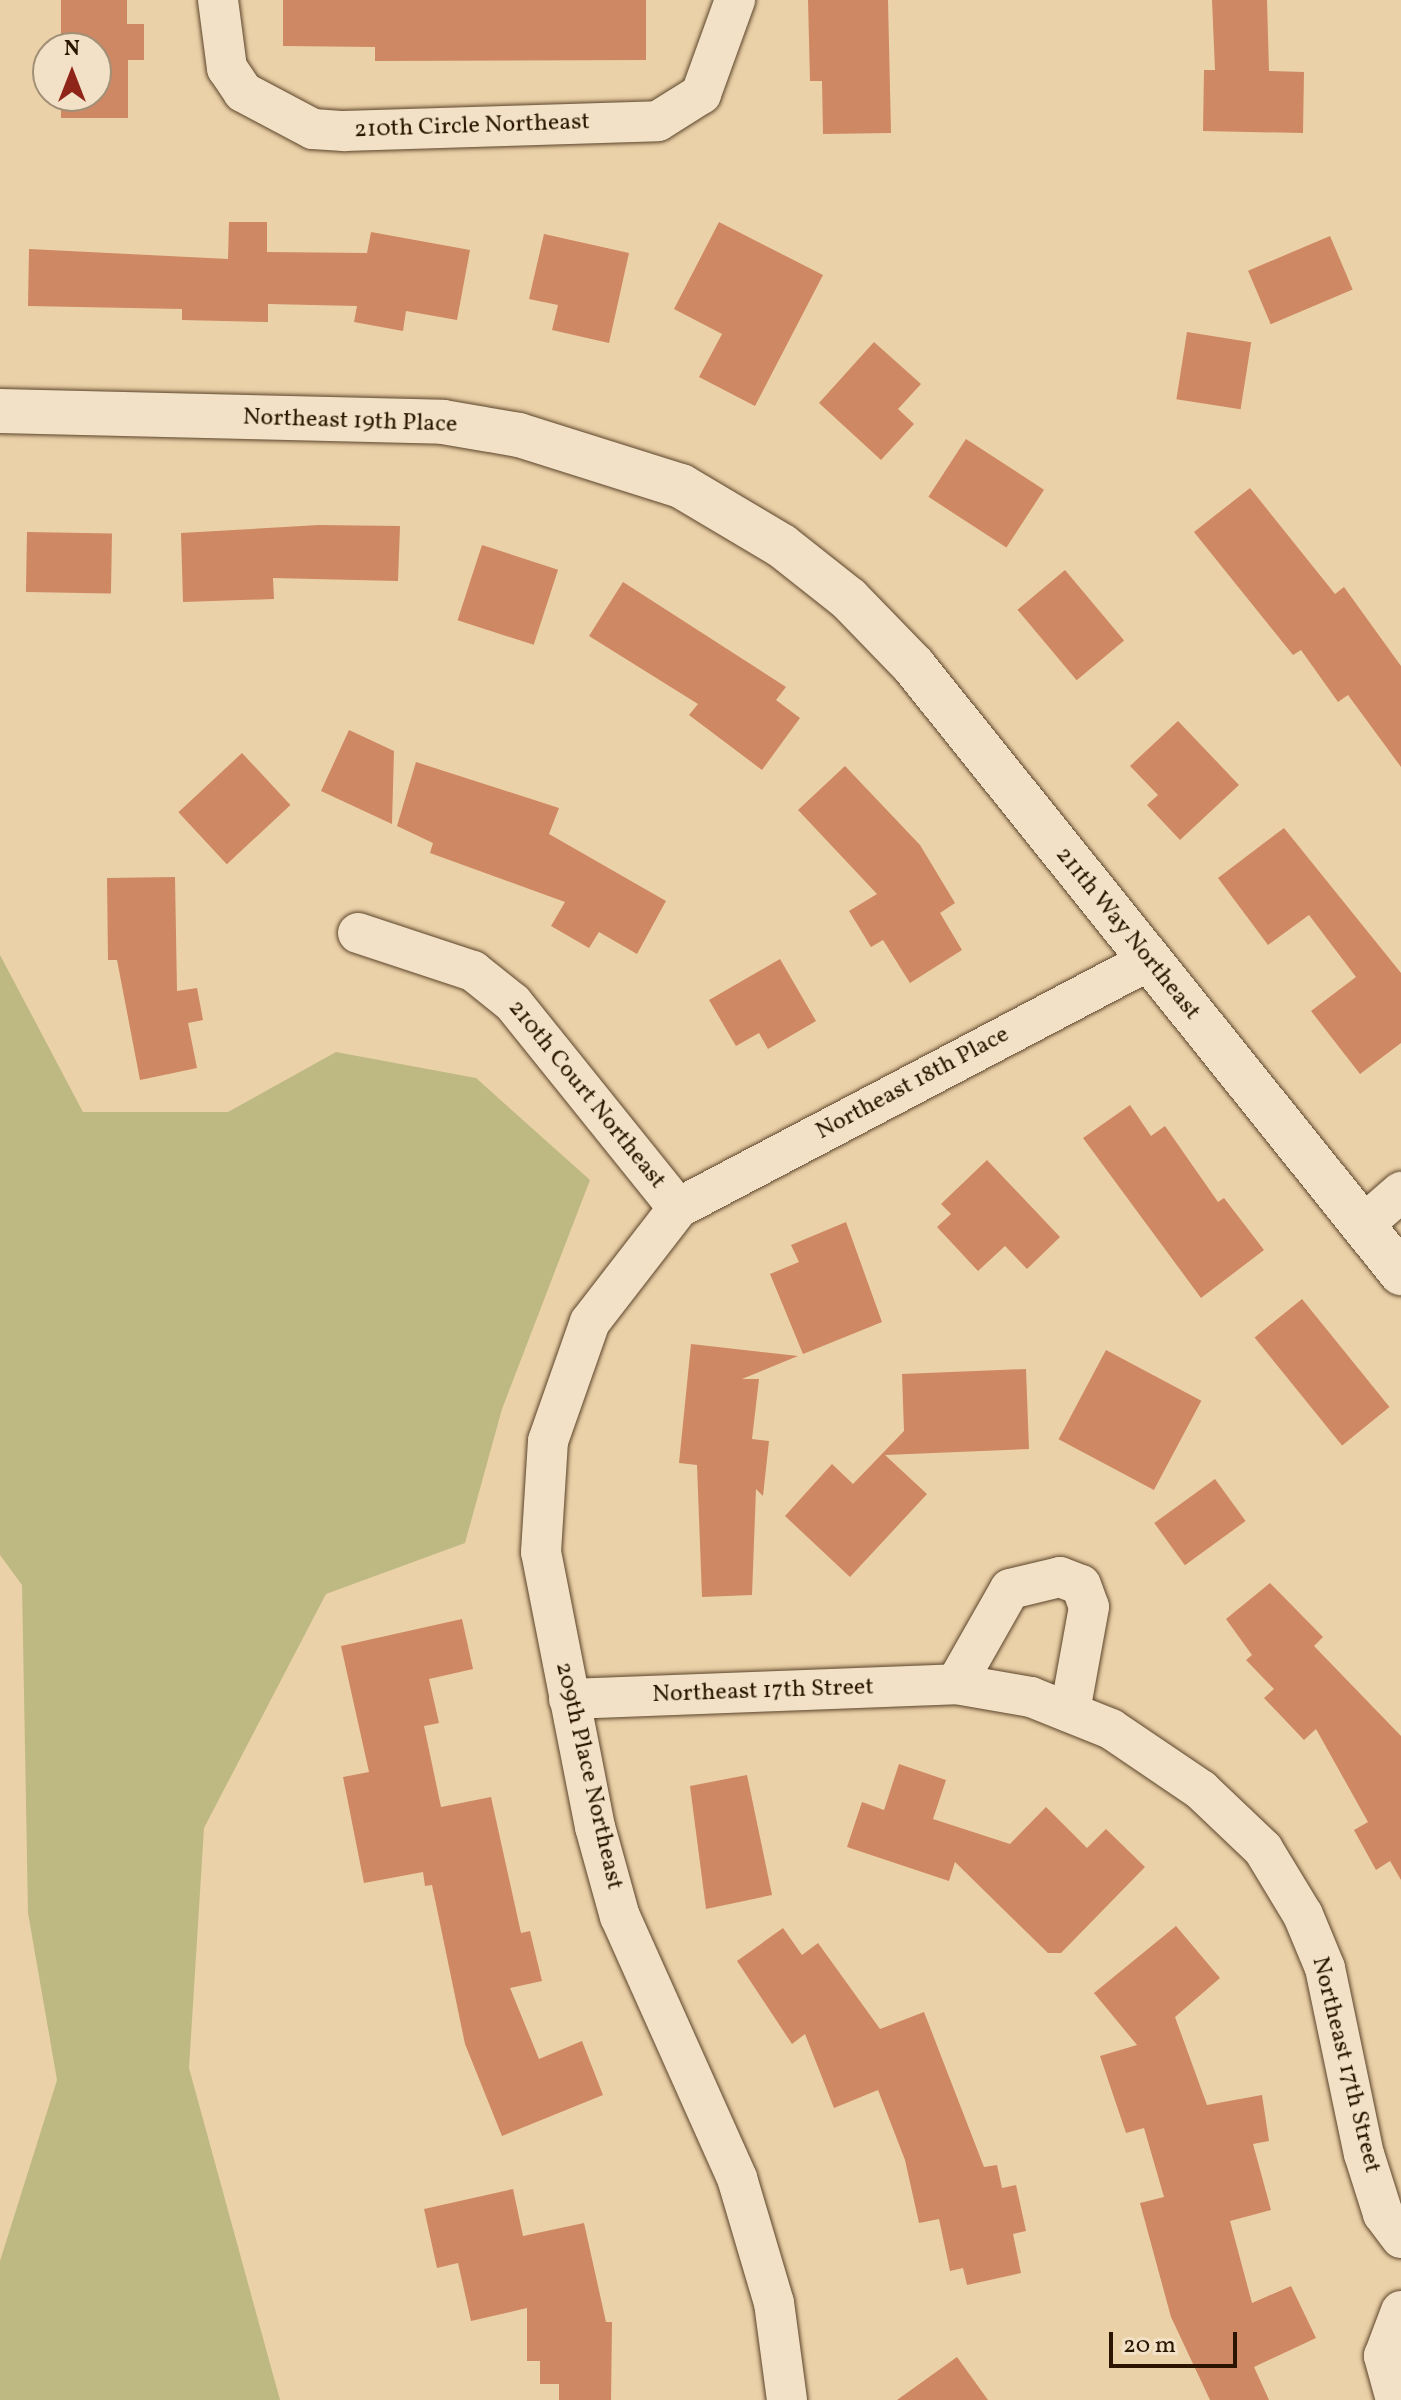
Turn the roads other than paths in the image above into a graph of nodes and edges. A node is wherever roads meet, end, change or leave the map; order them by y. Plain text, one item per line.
1 (218, 0) edge
2 (735, 0) edge
3 (0, 411) edge
4 (849, 599) joint
5 (358, 933) dead end
6 (1148, 961) junction
7 (1401, 1192) edge
8 (678, 1208) junction
9 (1362, 1226) junction
10 (1401, 1273) edge
11 (956, 1684) junction
12 (569, 1699) junction
13 (1070, 1712) junction
14 (1401, 2238) edge
15 (1401, 2311) edge
16 (787, 2400) edge
17 (1396, 2400) edge

1 - 2 street, 210th Circle Northeast
3 - 4 street, Northeast 19th Place
4 - 6 street, 211th Way Northeast
5 - 8 street, 210th Court Northeast
6 - 8 street, Northeast 18th Place
6 - 9 street, 211th Way Northeast
7 - 9 street
8 - 12 street, 209th Place Northeast
9 - 10 street, 211th Way Northeast
11 - 12 street, Northeast 17th Street
11 - 13 street, Northeast 17th Street
11 - 13 street
12 - 16 street, 209th Place Northeast
13 - 14 street, Northeast 17th Street
15 - 17 street

